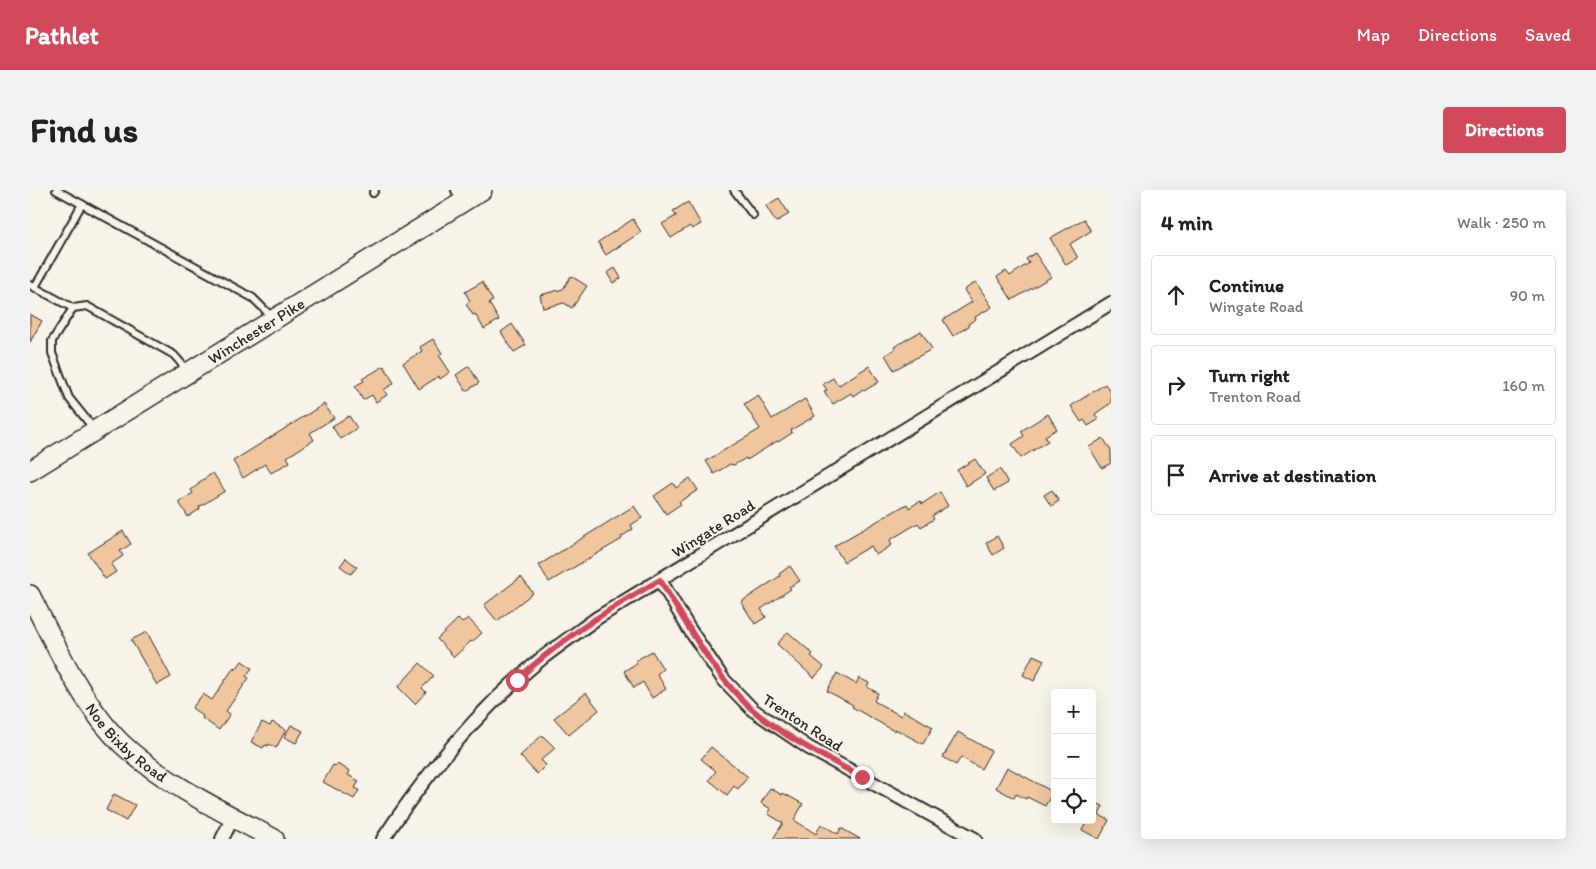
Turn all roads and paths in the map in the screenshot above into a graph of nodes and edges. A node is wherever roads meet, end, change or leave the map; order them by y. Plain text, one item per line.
1 (56, 190) edge
2 (482, 190) edge
3 (734, 190) edge
4 (461, 195) edge
5 (82, 204) junction
6 (753, 215) dead end
7 (32, 286) edge
8 (1111, 303) edge
9 (73, 308) junction
10 (274, 320) junction
11 (189, 373) junction
12 (95, 431) junction
13 (30, 472) edge
14 (660, 580) junction
15 (30, 595) edge
16 (233, 817) junction
17 (222, 839) edge
18 (274, 839) edge
19 (383, 839) edge
20 (975, 839) edge

1 - 5 lane
2 - 4 main road, Winchester Pike
3 - 6 lane
4 - 10 main road, Winchester Pike
5 - 7 lane
5 - 10 lane
7 - 9 lane
8 - 14 street, Wingate Road
9 - 11 lane
9 - 12 lane
10 - 11 main road, Winchester Pike
11 - 12 main road, Winchester Pike
12 - 13 main road, Winchester Pike
14 - 19 street, Wingate Road
14 - 20 street, Trenton Road
15 - 16 main road, Noe Bixby Road
16 - 17 street
16 - 18 main road, Noe Bixby Road

